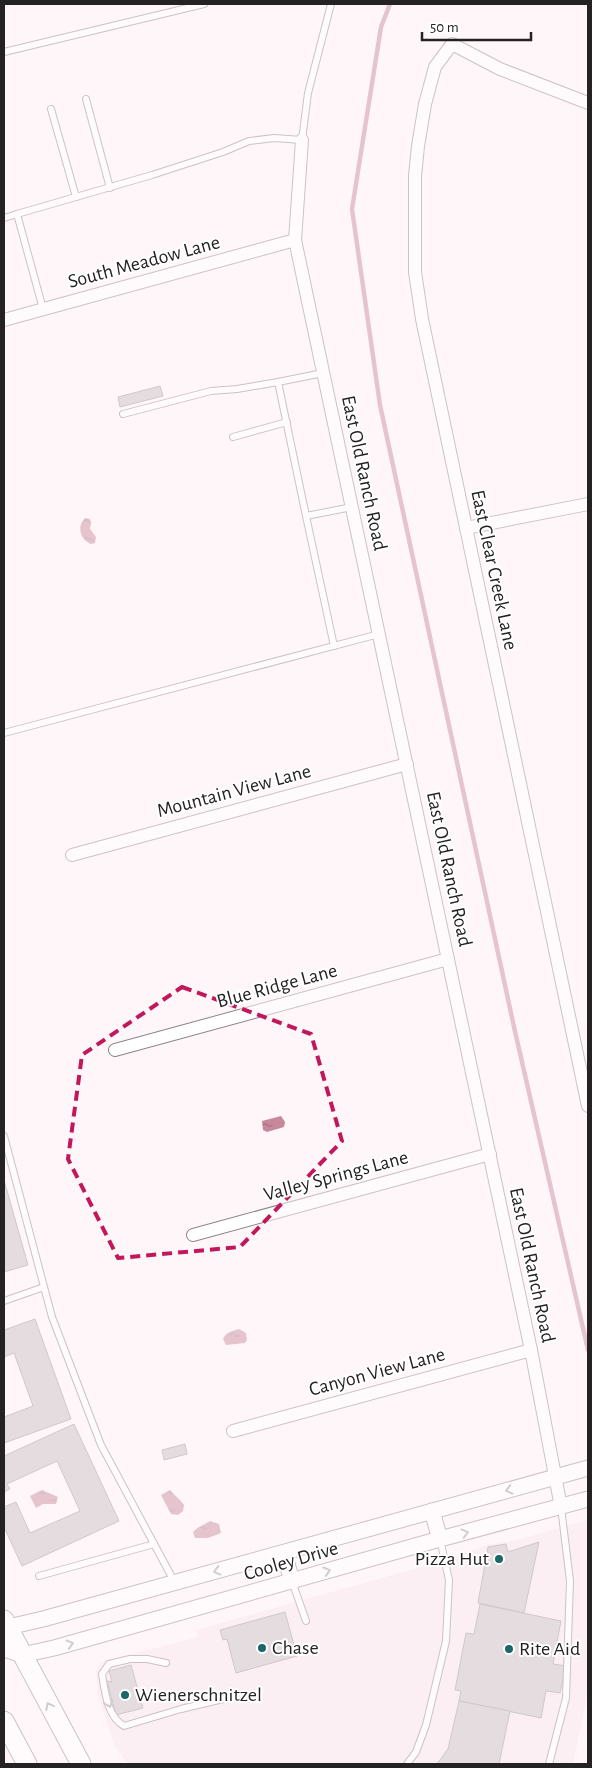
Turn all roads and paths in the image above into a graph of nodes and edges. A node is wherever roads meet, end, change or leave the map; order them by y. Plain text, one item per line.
1 (204, 4) edge
2 (331, 4) edge
3 (4, 52) edge
4 (86, 99) dead end
5 (588, 104) edge
6 (51, 109) dead end
7 (302, 140) junction
8 (110, 188) junction
9 (76, 197) junction
10 (17, 214) junction
11 (4, 218) edge
12 (295, 240) junction
13 (42, 309) junction
14 (4, 320) edge
15 (323, 373) junction
16 (278, 382) junction
17 (123, 414) dead end
18 (287, 422) junction
19 (233, 437) dead end
20 (588, 504) edge
21 (352, 507) junction
22 (306, 516) junction
23 (466, 528) junction
24 (379, 634) junction
25 (334, 646) junction
26 (4, 734) edge
27 (407, 764) junction
28 (72, 855) dead end
29 (448, 959) junction
30 (115, 1050) dead end
31 (588, 1106) edge
32 (4, 1136) edge
33 (490, 1154) junction
34 (193, 1235) dead end
35 (44, 1287) junction
36 (4, 1301) edge
37 (531, 1350) junction
38 (233, 1431) dead end
39 (588, 1468) edge
40 (556, 1477) junction
41 (588, 1499) edge
42 (561, 1507) junction
43 (432, 1512) junction
44 (440, 1539) junction
45 (154, 1544) junction
46 (284, 1553) junction
47 (39, 1576) dead end
48 (292, 1581) junction
49 (176, 1583) junction
50 (306, 1621) dead end
51 (5, 1625) edge
52 (4, 1649) edge
53 (22, 1655) junction
54 (166, 1664) dead end
55 (223, 1699) dead end
56 (4, 1721) edge
57 (27, 1764) edge
58 (81, 1764) edge
59 (407, 1764) edge
60 (549, 1764) edge

1 - 3 lane
2 - 7 lane
4 - 8 lane
5 - 23 street, East Clear Creek Lane
6 - 9 lane
7 - 8 lane
7 - 12 street, East Old Ranch Road
8 - 9 lane
9 - 10 lane
10 - 11 lane
10 - 13 lane
12 - 13 street, South Meadow Lane
12 - 15 street, East Old Ranch Road
13 - 14 street, South Meadow Lane
15 - 16 lane
15 - 21 street, East Old Ranch Road
16 - 17 lane
16 - 18 lane
18 - 19 lane
18 - 22 lane
20 - 23 street
21 - 22 lane
21 - 24 street, East Old Ranch Road
22 - 25 lane
23 - 31 street, East Clear Creek Lane
24 - 25 lane
24 - 27 street, East Old Ranch Road
25 - 26 lane
27 - 28 street, Mountain View Lane
27 - 29 street, East Old Ranch Road
29 - 30 street, Blue Ridge Lane
29 - 33 street, East Old Ranch Road
32 - 35 lane
33 - 34 street, Valley Springs Lane
33 - 37 street, East Old Ranch Road
35 - 36 lane
35 - 45 lane
37 - 38 street, Canyon View Lane
37 - 40 street, East Old Ranch Road
39 - 40 street, Cooley Drive
40 - 42 street, East Old Ranch Road
40 -> 43 street, Cooley Drive
41 - 42 street, Cooley Drive
44 -> 42 street, Cooley Drive
42 - 60 lane
43 - 44 street
43 - 46 street, Cooley Drive
48 -> 44 street, Cooley Drive
44 - 59 lane
45 - 47 lane
45 - 49 lane
46 - 48 street
46 -> 49 street, Cooley Drive
48 - 50 lane
53 -> 48 street, Cooley Drive
49 - 51 street, Cooley Drive
51 - 53 main road
52 - 53 street
58 -> 53 main road
54 -> 55 lane
56 - 57 main road

